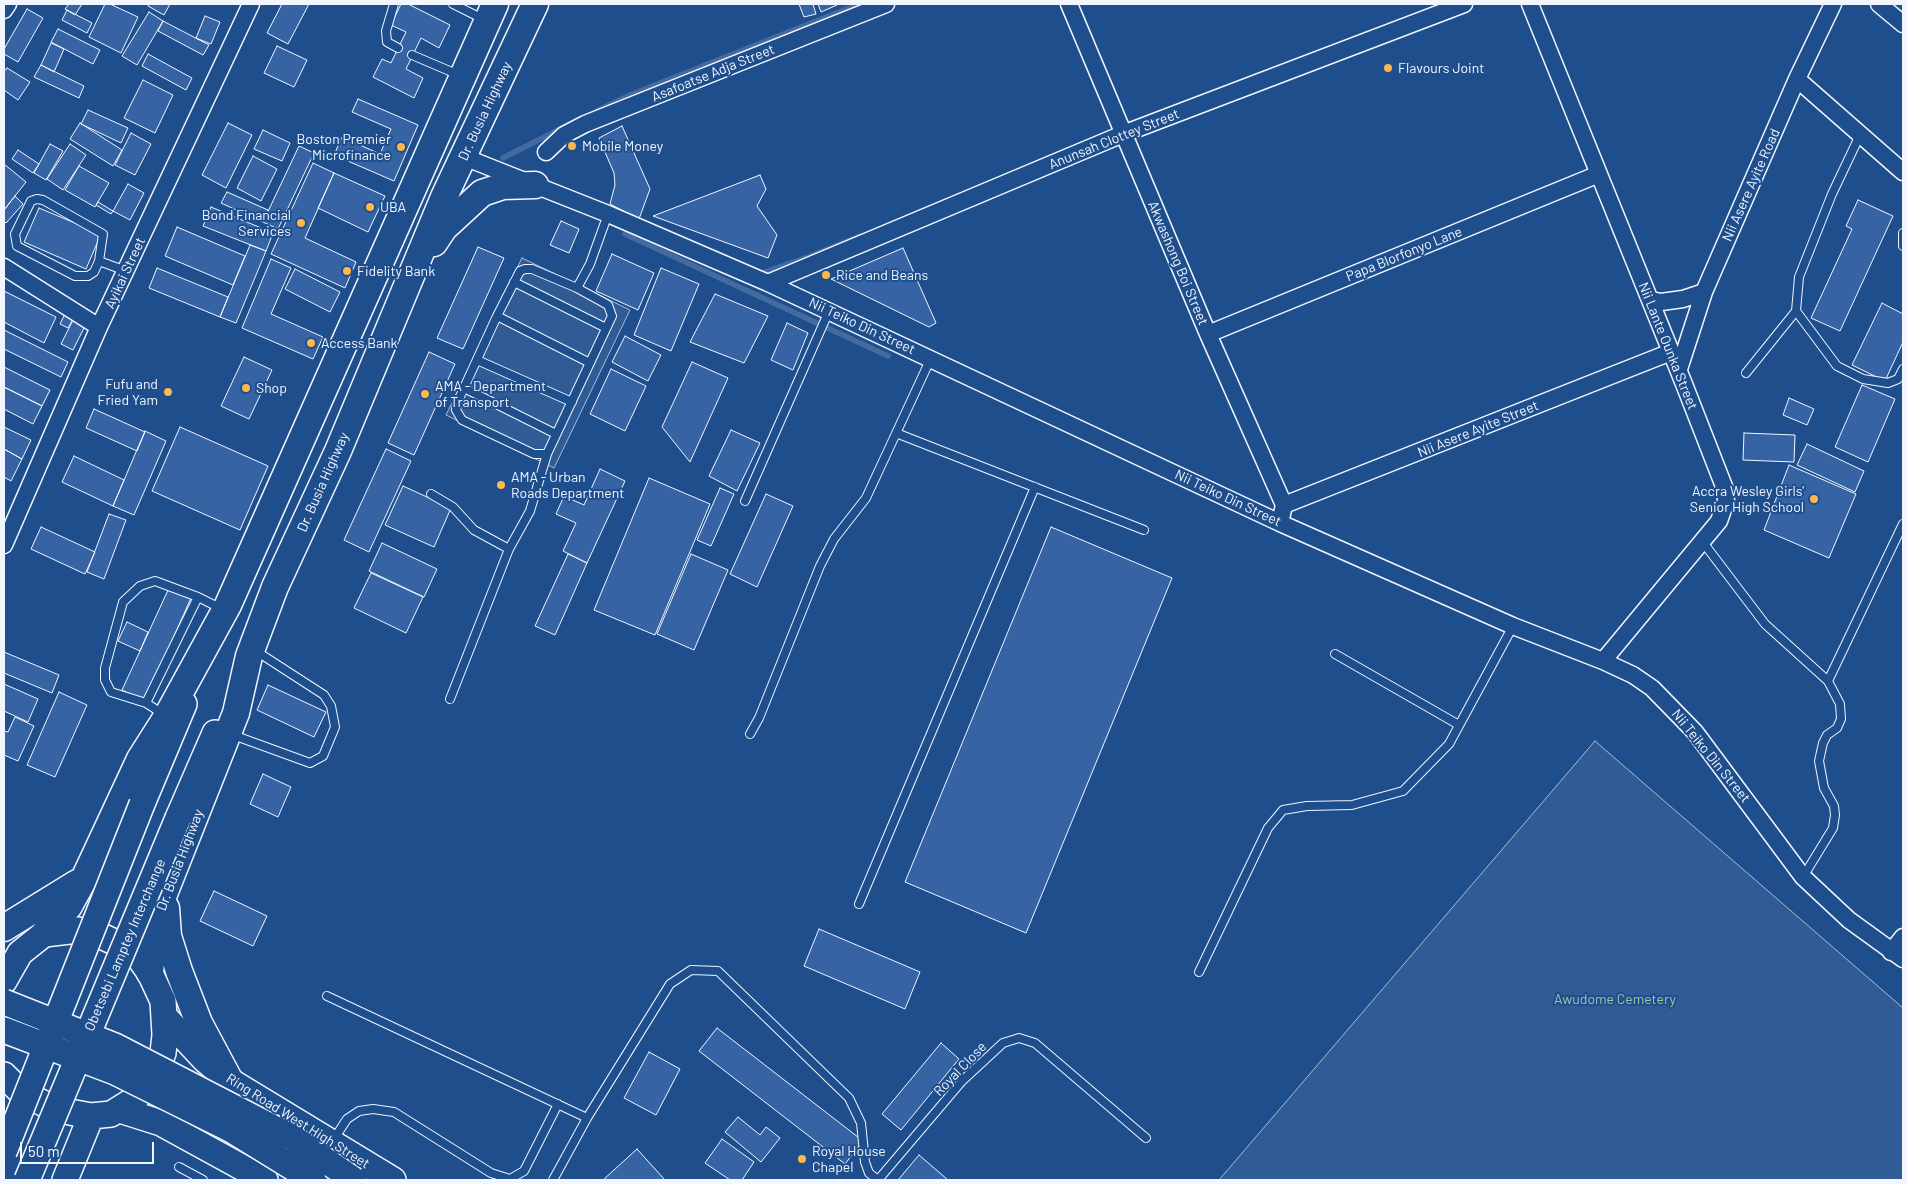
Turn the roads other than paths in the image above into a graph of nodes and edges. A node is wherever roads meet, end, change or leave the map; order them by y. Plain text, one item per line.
1 (8, 4) edge
2 (251, 4) edge
3 (394, 4) edge
4 (453, 4) edge
5 (509, 4) edge
6 (535, 4) edge
7 (886, 4) edge
8 (1069, 4) edge
9 (1464, 4) edge
10 (1530, 4) edge
11 (1833, 4) edge
12 (1879, 4) edge
13 (4, 10) edge
14 (491, 13) edge
15 (1903, 24) edge
16 (398, 48) dead end
17 (412, 55) dead end
18 (462, 76) junction
19 (1797, 79) junction
20 (1123, 134) junction
21 (1860, 135) junction
22 (546, 152) dead end
23 (464, 157) junction
24 (425, 164) junction
25 (1903, 172) edge
26 (1599, 174) junction
27 (535, 185) junction
28 (608, 214) junction
29 (1903, 233) edge
30 (1903, 246) edge
31 (99, 260) junction
32 (4, 267) edge
33 (126, 271) junction
34 (412, 275) junction
35 (514, 282) junction
36 (768, 282) junction
37 (577, 288) junction
38 (1704, 292) junction
39 (1650, 300) junction
40 (829, 311) junction
41 (1796, 311) junction
42 (497, 316) junction
43 (99, 327) junction
44 (606, 328) junction
45 (1208, 334) junction
46 (1672, 352) junction
47 (931, 358) junction
48 (477, 360) junction
49 (590, 363) junction
50 (1679, 369) junction
51 (1903, 369) edge
52 (1746, 373) dead end
53 (464, 388) junction
54 (572, 402) junction
55 (896, 432) junction
56 (556, 434) junction
57 (547, 454) junction
58 (1035, 487) junction
59 (431, 494) dead end
60 (745, 501) dead end
61 (1284, 505) junction
62 (1280, 523) junction
63 (1903, 524) edge
64 (1144, 530) dead end
65 (1702, 541) junction
66 (4, 545) edge
67 (509, 549) junction
68 (198, 597) junction
69 (228, 605) junction
70 (1513, 626) junction
71 (212, 637) junction
72 (251, 652) junction
73 (1335, 654) dead end
74 (1603, 661) junction
75 (1828, 681) junction
76 (450, 699) dead end
77 (156, 711) junction
78 (1459, 725) junction
79 (228, 734) junction
80 (750, 734) dead end
81 (86, 877) junction
82 (1803, 877) junction
83 (164, 894) junction
84 (859, 904) dead end
85 (4, 928) edge
86 (44, 934) junction
87 (1903, 937) edge
88 (1897, 955) edge
89 (1199, 972) dead end
90 (6, 973) edge
91 (150, 973) junction
92 (327, 996) dead end
93 (4, 1002) edge
94 (164, 1016) junction
95 (4, 1030) edge
96 (4, 1075) edge
97 (230, 1081) junction
98 (558, 1104) junction
99 (120, 1110) junction
100 (91, 1116) junction
101 (587, 1118) junction
102 (1146, 1138) dead end
103 (332, 1142) junction
104 (4, 1152) edge
105 (178, 1167) dead end
106 (27, 1180) edge
107 (66, 1180) edge
108 (202, 1180) edge
109 (264, 1180) edge
110 (312, 1180) edge
111 (354, 1180) edge
112 (393, 1180) edge
113 (553, 1180) edge
114 (878, 1180) edge

1 - 13 street
2 - 33 street, Ayikai Street
3 - 16 lane
4 - 14 lane
5 - 24 highway
6 - 23 highway, Dr. Busia Highway
7 - 22 street, Asafoatse Adja Street
8 - 20 street, Akwashong Boi Street
9 - 20 street, Anunsah Clottey Street
10 - 26 street, Nii Lante Ounka Street
11 - 19 street, Nii Asere Ayite Road
12 - 15 street
14 - 18 highway
17 - 18 lane
18 - 24 highway
19 - 21 street
19 - 38 street, Nii Asere Ayite Road
20 - 36 street, Anunsah Clottey Street
20 - 45 street, Akwashong Boi Street
21 - 25 street
21 - 41 lane
23 - 27 street, Nii Teiko Din Street
23 - 34 highway, Dr. Busia Highway
24 - 69 highway
26 - 39 street, Nii Lante Ounka Street
26 - 45 street, Papa Blorfonyo Lane
27 - 28 street, Nii Teiko Din Street
27 - 34 highway
28 - 36 street, Nii Teiko Din Street
28 - 37 lane
29 - 30 lane
31 - 31 lane
31 - 33 lane
32 - 43 street
33 - 43 street, Ayikai Street
34 - 72 highway, Dr. Busia Highway
35 - 37 lane
35 - 42 lane
35 - 44 lane
36 - 40 street, Nii Teiko Din Street
37 - 44 lane
38 - 39 street
38 - 50 street, Nii Asere Ayite Road
39 - 46 street, Nii Lante Ounka Street
40 - 47 street, Nii Teiko Din Street
40 - 60 lane
41 - 51 lane
41 - 52 lane
42 - 48 lane
42 - 49 lane
43 - 66 street, Ayikai Street
44 - 49 lane
45 - 61 street, Akwashong Boi Street
46 - 50 street, Nii Lante Ounka Street
46 - 61 street, Nii Asere Ayite Street
47 - 55 lane
47 - 62 street, Nii Teiko Din Street
48 - 53 lane
48 - 54 lane
49 - 54 lane
50 - 65 street, Nii Lante Ounka Street
53 - 56 lane
53 - 57 lane
54 - 56 lane
55 - 58 lane
55 - 80 lane
56 - 57 lane
57 - 67 lane
58 - 64 lane
58 - 84 lane
59 - 67 lane
61 - 62 street
62 - 70 street, Nii Teiko Din Street
63 - 75 lane
65 - 74 street, Nii Lante Ounka Street
65 - 75 lane
67 - 76 lane
68 - 69 lane
68 - 77 lane
68 - 77 lane
69 - 71 highway
70 - 74 street, Nii Teiko Din Street
70 - 78 lane
71 - 77 highway
71 - 104 main road, bridge
72 - 79 highway, Dr. Busia Highway
72 - 79 lane
72 - 106 main road, Obetsebi Lamptey Interchange, bridge
73 - 78 lane
74 - 82 street, Nii Teiko Din Street
75 - 82 lane
77 - 81 highway
78 - 89 lane
79 - 83 highway, Dr. Busia Highway
81 - 85 highway
81 - 86 highway
82 - 88 street, Nii Teiko Din Street
83 - 91 highway, Dr. Busia Highway
83 - 97 highway
86 - 90 main road
86 - 91 main road
87 - 88 street
91 - 94 main road
92 - 98 lane
93 - 111 main road, Ring Road West High Street, bridge
94 - 97 main road, Ring Road West High Street
94 - 99 main road
95 - 110 main road, bridge
96 - 100 main road
97 - 103 main road, Ring Road West High Street
98 - 101 lane
98 - 103 lane
99 - 100 main road
99 - 109 main road
100 - 107 main road
101 - 113 lane
101 - 114 lane
102 - 114 lane, Royal Close
103 - 112 main road, Ring Road West High Street
105 - 108 lane

